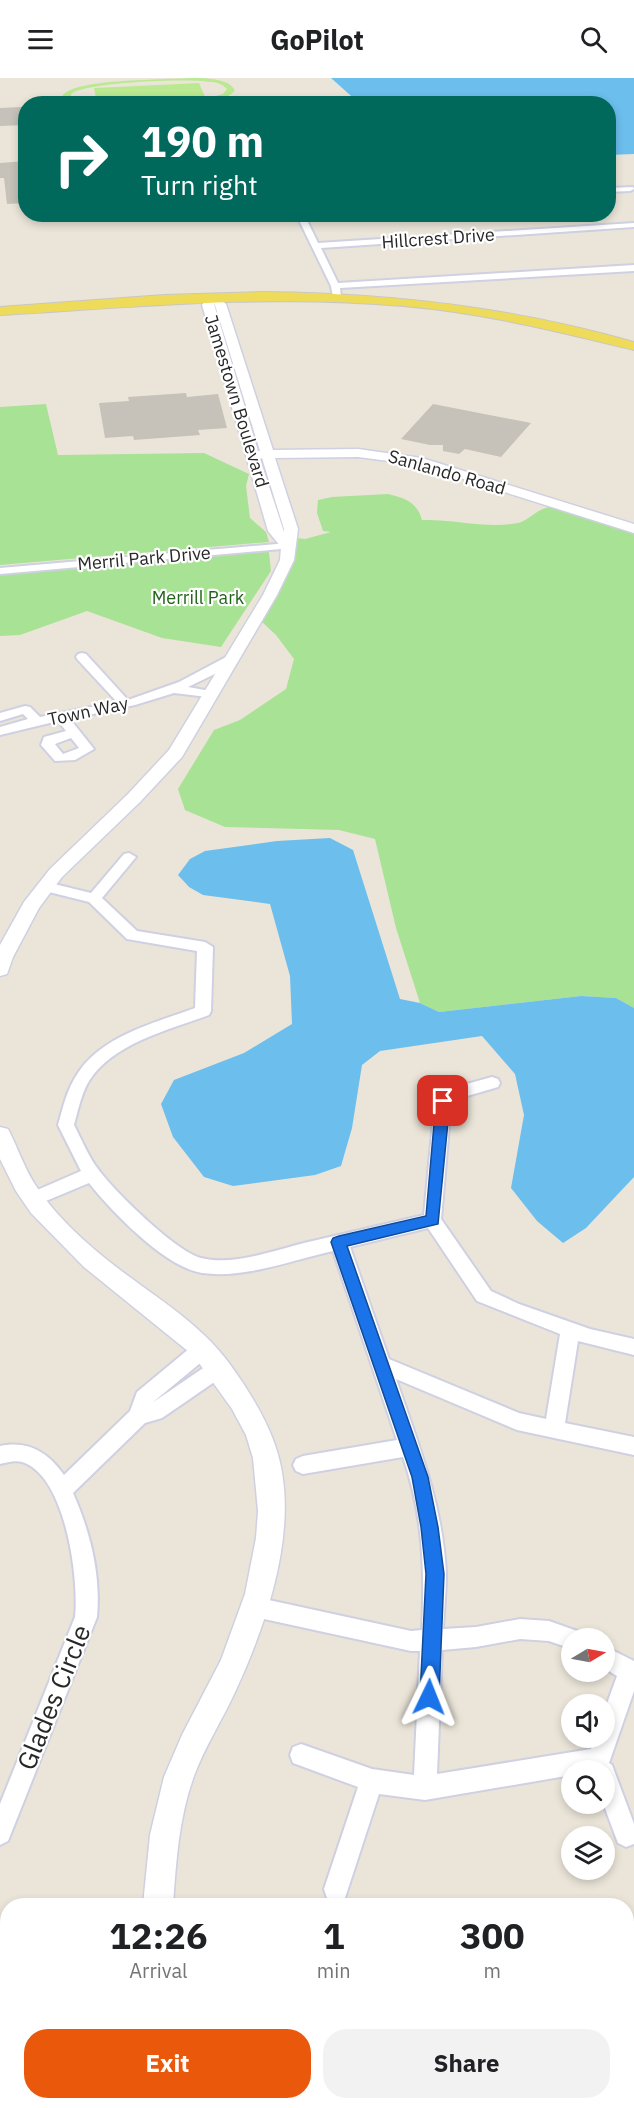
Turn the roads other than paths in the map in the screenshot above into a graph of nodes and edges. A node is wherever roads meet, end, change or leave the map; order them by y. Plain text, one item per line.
1 (633, 188) edge
2 (616, 189) edge
3 (304, 222) edge
4 (634, 225) edge
5 (315, 246) junction
6 (634, 268) edge
7 (497, 277) junction
8 (336, 292) junction
9 (213, 297) junction
10 (394, 301) junction
11 (0, 312) edge
12 (634, 346) edge
13 (260, 455) junction
14 (634, 529) edge
15 (288, 546) junction
16 (0, 571) edge
17 (82, 657) dead end
18 (232, 658) junction
19 (175, 689) junction
20 (212, 695) junction
21 (125, 704) junction
22 (0, 717) edge
23 (62, 717) junction
24 (36, 722) junction
25 (0, 731) edge
26 (74, 733) junction
27 (129, 857) dead end
28 (46, 887) junction
29 (94, 898) junction
30 (0, 969) edge
31 (492, 1083) dead end
32 (0, 1135) edge
33 (92, 1174) junction
34 (34, 1199) junction
35 (432, 1220) junction
36 (339, 1242) junction
37 (570, 1330) junction
38 (633, 1344) edge
39 (211, 1359) junction
40 (380, 1364) junction
41 (554, 1428) junction
42 (634, 1446) edge
43 (410, 1447) junction
44 (0, 1455) edge
45 (303, 1465) dead end
46 (63, 1489) junction
47 (255, 1607) junction
48 (561, 1636) edge
49 (431, 1639) junction
50 (615, 1662) edge
51 (632, 1672) edge
52 (301, 1755) dead end
53 (604, 1760) edge
54 (561, 1772) edge
55 (372, 1781) junction
56 (425, 1788) junction
57 (615, 1804) edge
58 (0, 1833) edge
59 (626, 1835) dead end
60 (336, 1889) dead end
61 (158, 1898) edge

1 - 2 street
3 - 5 street
4 - 5 street, Hillcrest Drive
5 - 8 street
6 - 7 street
7 - 8 street
7 - 10 street
8 - 9 main road
8 - 10 main road
9 - 11 main road
9 - 13 street, Jamestown Boulevard
10 - 12 main road
13 - 14 street, Sanlando Road
13 - 15 street, Jamestown Boulevard
15 - 16 street, Merril Park Drive
15 - 18 street
17 - 21 street
18 - 19 street, Town Way
18 - 20 street
19 - 20 street, Town Way
19 - 21 street, Town Way
20 - 28 street
21 - 23 street, Town Way
22 - 24 street
23 - 24 street, Town Way
23 - 26 street
24 - 25 street, Town Way
26 - 26 street
27 - 29 street
28 - 29 street
28 - 30 street
29 - 33 street
31 - 35 street
32 - 34 street
33 - 34 street
33 - 36 street
34 - 39 street
35 - 36 street
35 - 37 street
36 - 40 street
37 - 38 street
37 - 41 street
39 - 46 street
39 - 47 street
40 - 41 street
40 - 43 street
41 - 42 street
43 - 45 street
43 - 49 street
44 - 46 street, Glades Circle
46 - 58 street, Glades Circle
47 - 49 street
47 - 61 street
48 - 49 street
49 - 56 street
50 - 51 street
51 - 53 street
52 - 55 street
54 - 56 street
55 - 56 street
55 - 60 street
57 - 59 street

